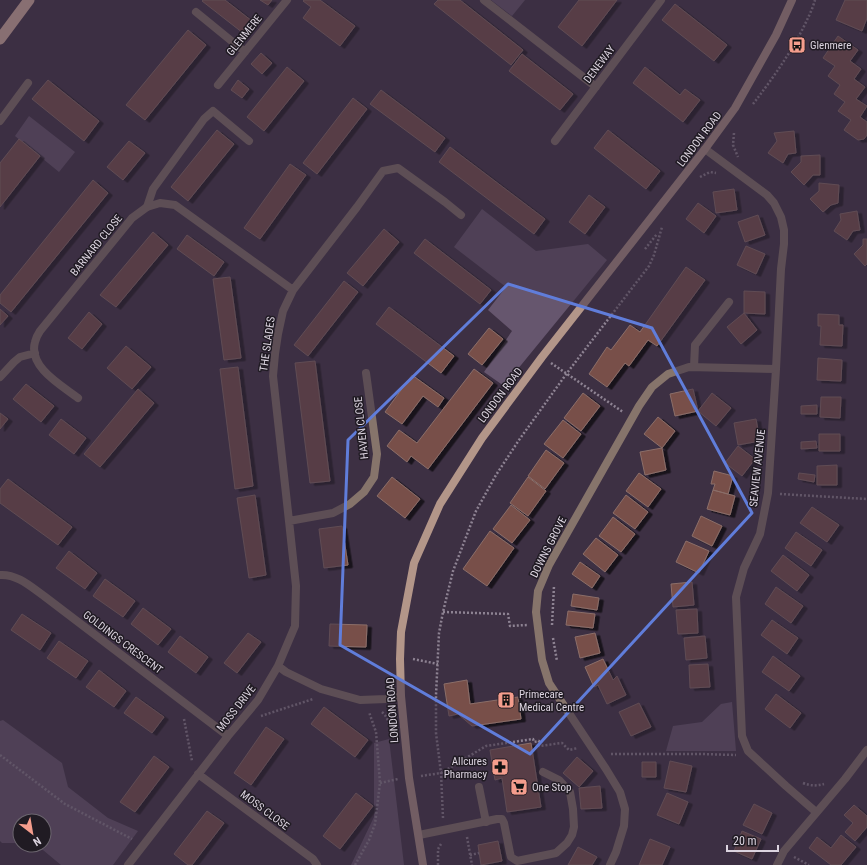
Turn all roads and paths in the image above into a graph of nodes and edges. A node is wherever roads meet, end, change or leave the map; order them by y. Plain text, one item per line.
1 (29, 0) edge
2 (287, 0) edge
3 (484, 0) edge
4 (661, 0) edge
5 (792, 0) edge
6 (196, 12) dead end
7 (0, 39) edge
8 (245, 52) junction
9 (28, 83) dead end
10 (218, 85) dead end
11 (596, 87) junction
12 (0, 120) edge
13 (249, 141) dead end
14 (555, 142) dead end
15 (705, 150) junction
16 (718, 174) dead end
17 (698, 179) dead end
18 (147, 207) junction
19 (461, 215) dead end
20 (664, 223) dead end
21 (661, 228) junction
22 (645, 249) dead end
23 (293, 290) junction
24 (729, 302) dead end
25 (35, 354) junction
26 (542, 357) junction
27 (694, 367) junction
28 (776, 369) junction
29 (366, 373) dead end
30 (567, 373) junction
31 (0, 377) edge
32 (78, 398) dead end
33 (632, 417) junction
34 (782, 494) dead end
35 (867, 499) edge
36 (290, 521) junction
37 (0, 575) edge
38 (554, 585) dead end
39 (443, 612) junction
40 (528, 620) dead end
41 (537, 624) junction
42 (528, 625) junction
43 (529, 631) dead end
44 (552, 631) dead end
45 (554, 638) dead end
46 (400, 659) junction
47 (438, 664) junction
48 (557, 664) dead end
49 (278, 666) junction
50 (401, 696) junction
51 (315, 699) dead end
52 (368, 707) dead end
53 (184, 717) dead end
54 (255, 718) dead end
55 (228, 736) junction
56 (486, 746) dead end
57 (867, 750) edge
58 (708, 754) dead end
59 (0, 755) edge
60 (738, 755) dead end
61 (196, 770) junction
62 (544, 772) dead end
63 (441, 773) junction
64 (409, 778) junction
65 (380, 783) junction
66 (479, 787) dead end
67 (816, 812) junction
68 (486, 822) junction
69 (443, 830) junction
70 (419, 835) junction
71 (461, 838) dead end
72 (448, 841) dead end
73 (441, 844) junction
74 (142, 846) junction
75 (470, 854) junction
76 (479, 854) dead end
77 (128, 865) edge
78 (317, 865) edge
79 (355, 865) edge
80 (423, 865) edge
81 (438, 865) edge
82 (472, 865) edge
83 (610, 865) edge
84 (777, 865) edge

1 - 7 highway
2 - 8 street, GLENMERE
3 - 11 street
4 - 11 street, DENEWAY
5 - 15 main road, LONDON ROAD
6 - 8 street
8 - 10 street, GLENMERE
9 - 12 street
11 - 14 street, DENEWAY
13 - 18 street
15 - 26 main road, LONDON ROAD
15 - 28 street, SEAVIEW AVENUE
16 - 17 path
18 - 23 street, BARNARD CLOSE
18 - 25 street, BARNARD CLOSE
19 - 23 street, THE SLADES
20 - 21 path
21 - 22 path
21 - 30 path
23 - 36 street, THE SLADES
24 - 27 street
25 - 31 street
25 - 32 street
26 - 30 path
26 - 46 main road, LONDON ROAD
27 - 28 street, DOWNS GROVE
27 - 33 street, DOWNS GROVE
28 - 67 street, SEAVIEW AVENUE
29 - 36 street, HAVEN CLOSE
30 - 33 path
30 - 39 path
33 - 41 street, DOWNS GROVE
34 - 35 path
36 - 49 street, THE SLADES
37 - 55 street, GOLDINGS CRESCENT
38 - 44 path
39 - 42 path
39 - 47 path
40 - 42 path
41 - 42 path
41 - 83 street, DOWNS GROVE
42 - 43 path
45 - 48 path
46 - 47 path
46 - 50 main road, LONDON ROAD
47 - 63 path
49 - 50 street
49 - 55 street, MOSS DRIVE
50 - 64 main road, LONDON ROAD
51 - 54 path
52 - 65 path
53 - 61 path
55 - 61 street, MOSS DRIVE
56 - 63 path
57 - 67 street
58 - 60 path
59 - 74 path
61 - 74 street, MOSS DRIVE
61 - 78 street, MOSS CLOSE
62 - 68 street
63 - 64 path
63 - 69 path
64 - 65 path
64 - 70 main road, LONDON ROAD
65 - 79 path
66 - 68 street
67 - 84 street
68 - 69 street
69 - 70 street
69 - 73 path
70 - 80 main road, LONDON ROAD
71 - 75 path
72 - 73 path
73 - 81 path
74 - 77 street, MOSS DRIVE
75 - 76 path
75 - 82 path

